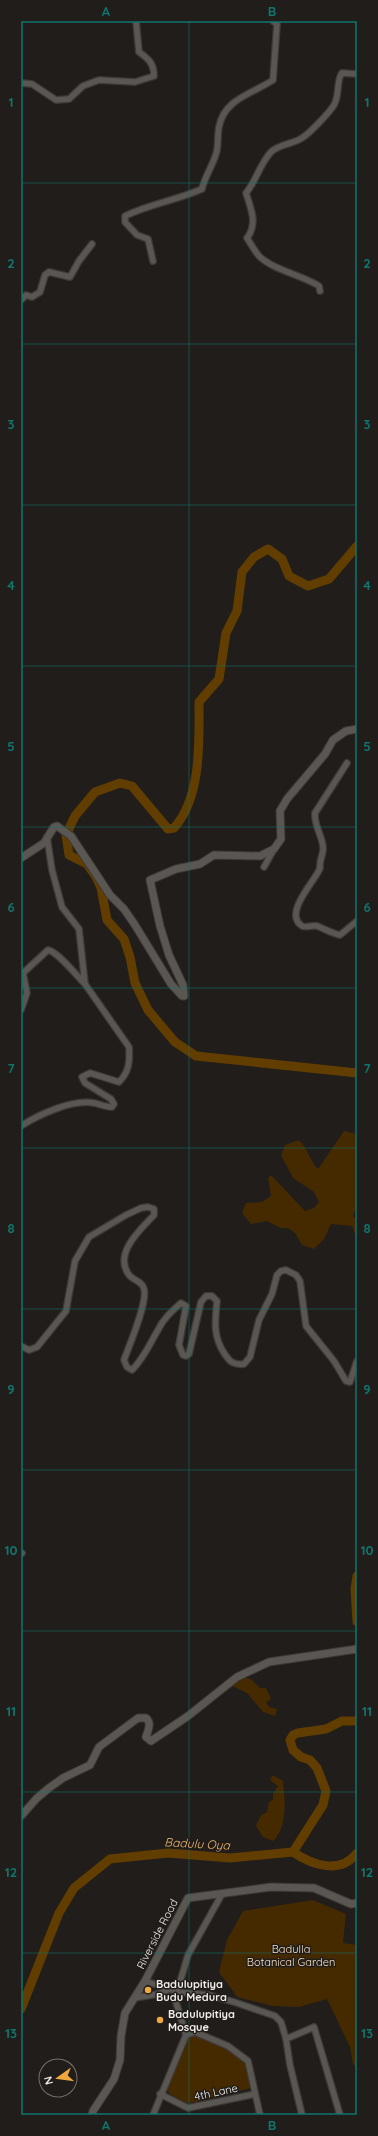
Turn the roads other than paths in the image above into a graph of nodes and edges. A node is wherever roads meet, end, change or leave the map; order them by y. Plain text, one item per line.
1 (136, 21) edge
2 (273, 21) edge
3 (357, 74) edge
4 (21, 83) edge
5 (92, 244) dead end
6 (153, 261) dead end
7 (320, 291) dead end
8 (21, 300) edge
9 (357, 729) edge
10 (347, 763) dead end
11 (47, 837) junction
12 (274, 849) junction
13 (21, 858) edge
14 (264, 867) dead end
15 (357, 921) edge
16 (85, 984) junction
17 (21, 1010) edge
18 (21, 1126) edge
19 (21, 1346) edge
20 (357, 1361) edge
21 (353, 1650) edge
22 (21, 1816) edge
23 (222, 1894) junction
24 (357, 1903) edge
25 (145, 1981) junction
26 (171, 1989) junction
27 (178, 1992) junction
28 (134, 1998) junction
29 (186, 2034) junction
30 (286, 2039) junction
31 (160, 2094) junction
32 (254, 2094) junction
33 (92, 2115) edge
34 (153, 2115) edge
35 (260, 2115) edge
36 (302, 2115) edge
37 (340, 2115) edge

1 - 4 street
2 - 6 street
3 - 7 street
5 - 8 street
9 - 12 street
10 - 15 street
11 - 12 street
11 - 13 street
11 - 16 street
12 - 14 street
16 - 17 street
16 - 18 street
19 - 20 street
21 - 22 street
23 - 24 street, Riverside Road
23 - 25 street, Riverside Road
23 - 27 street
25 - 26 street
25 - 28 street, Riverside Road
26 - 27 street
26 - 28 street
27 - 29 street
27 - 30 street
28 - 33 street, Riverside Road
29 - 31 street
29 - 32 street
30 - 36 street
30 - 37 street
31 - 32 street, 4th Lane
31 - 34 street
32 - 35 street

